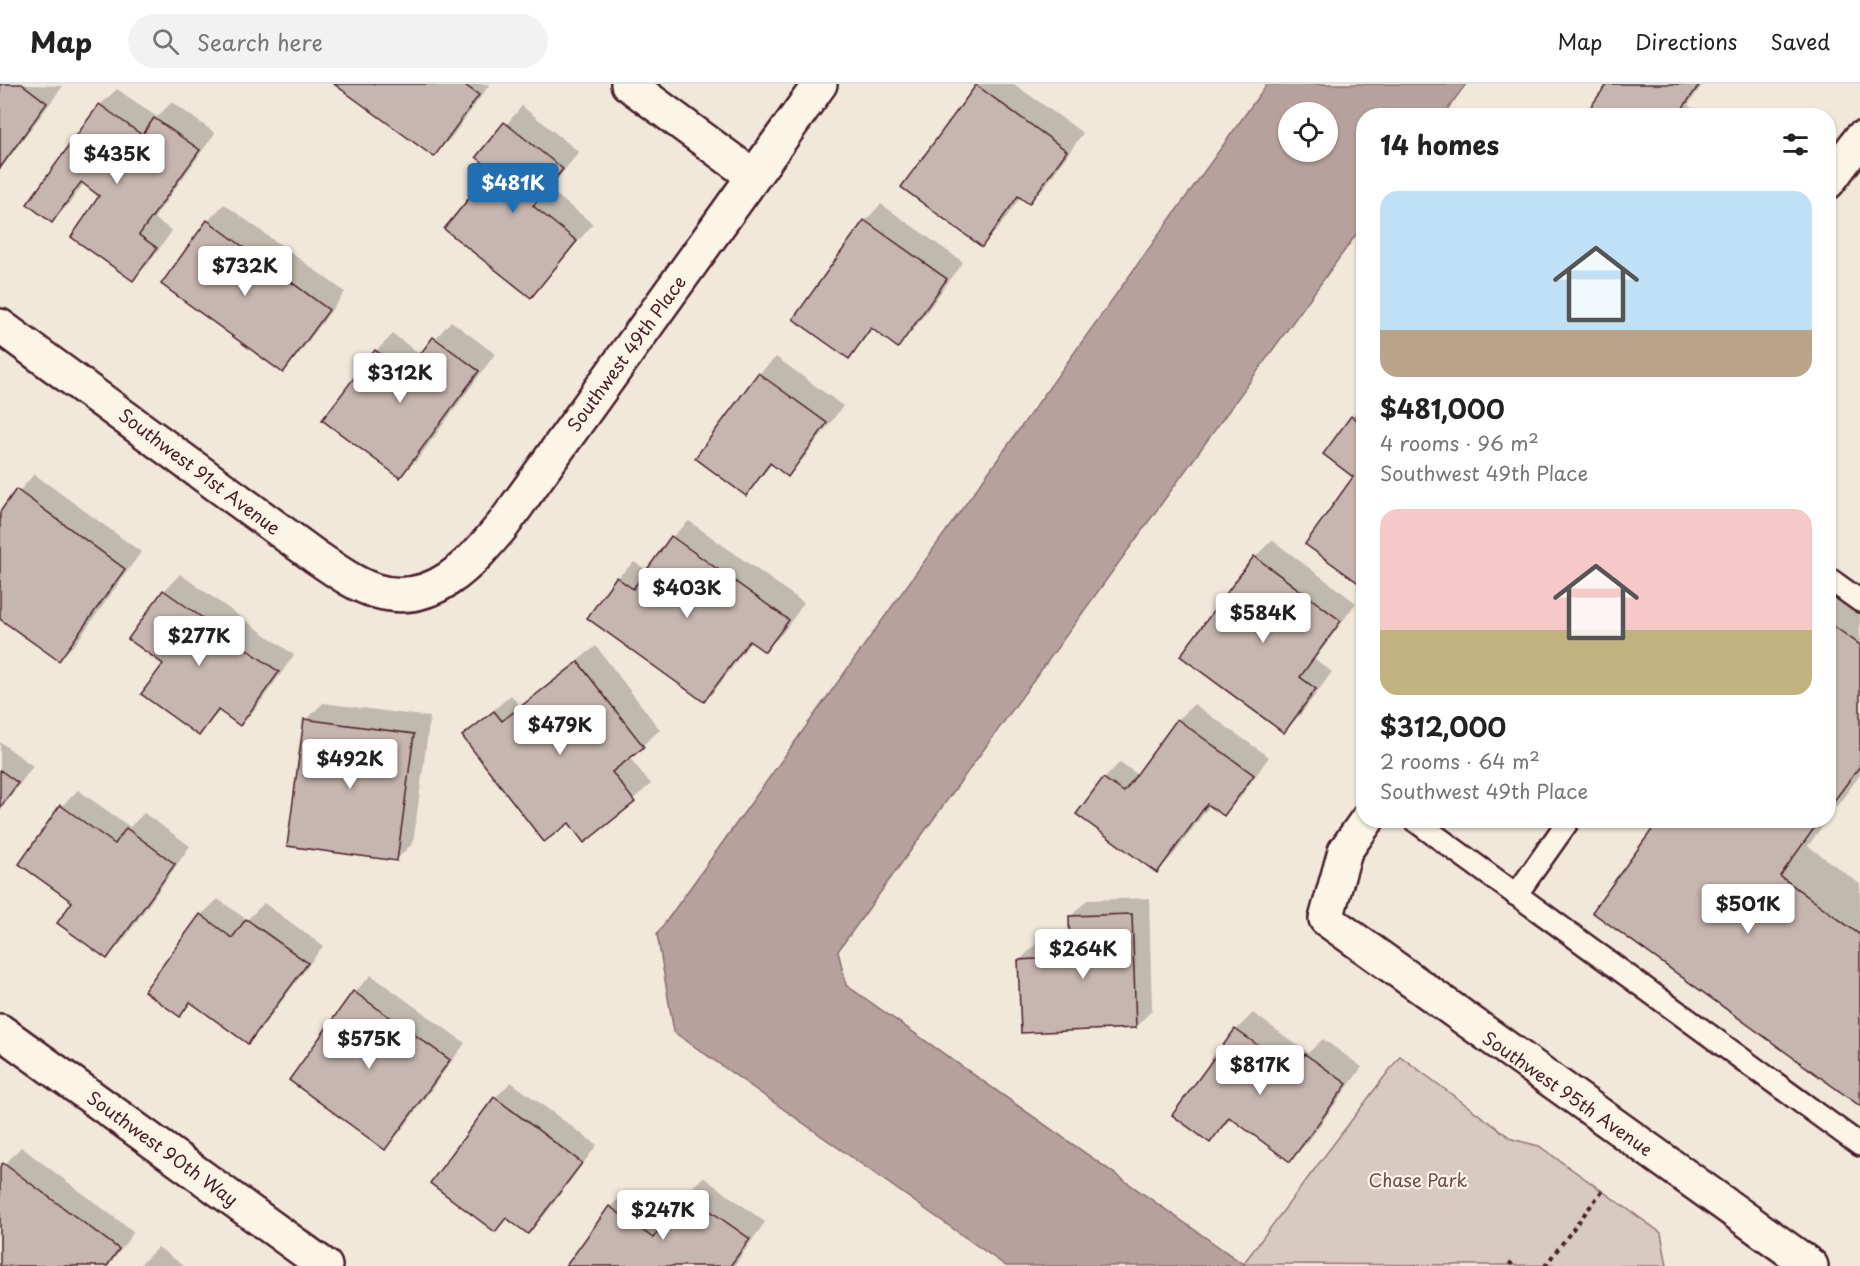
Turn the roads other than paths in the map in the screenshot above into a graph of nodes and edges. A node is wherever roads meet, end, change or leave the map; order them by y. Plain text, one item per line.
1 (628, 84) edge
2 (820, 84) edge
3 (1860, 139) edge
4 (1836, 172) edge
5 (753, 176) junction
6 (0, 326) edge
7 (1836, 584) edge
8 (409, 593) joint
9 (1860, 601) edge
10 (1361, 828) edge
11 (1425, 828) edge
12 (1563, 828) edge
13 (1516, 895) junction
14 (0, 1031) edge
15 (1860, 1145) edge
16 (1778, 1256) edge
17 (326, 1266) edge
18 (1811, 1266) edge

1 - 5 street
2 - 5 street, Southwest 49th Place
3 - 4 street
5 - 8 street, Southwest 49th Place
6 - 8 street, Southwest 91st Avenue
7 - 9 lane
10 - 16 street, Southwest 95th Avenue
11 - 13 lane
12 - 13 lane
13 - 15 lane
14 - 17 street, Southwest 90th Way
16 - 18 street, Southwest 95th Avenue

